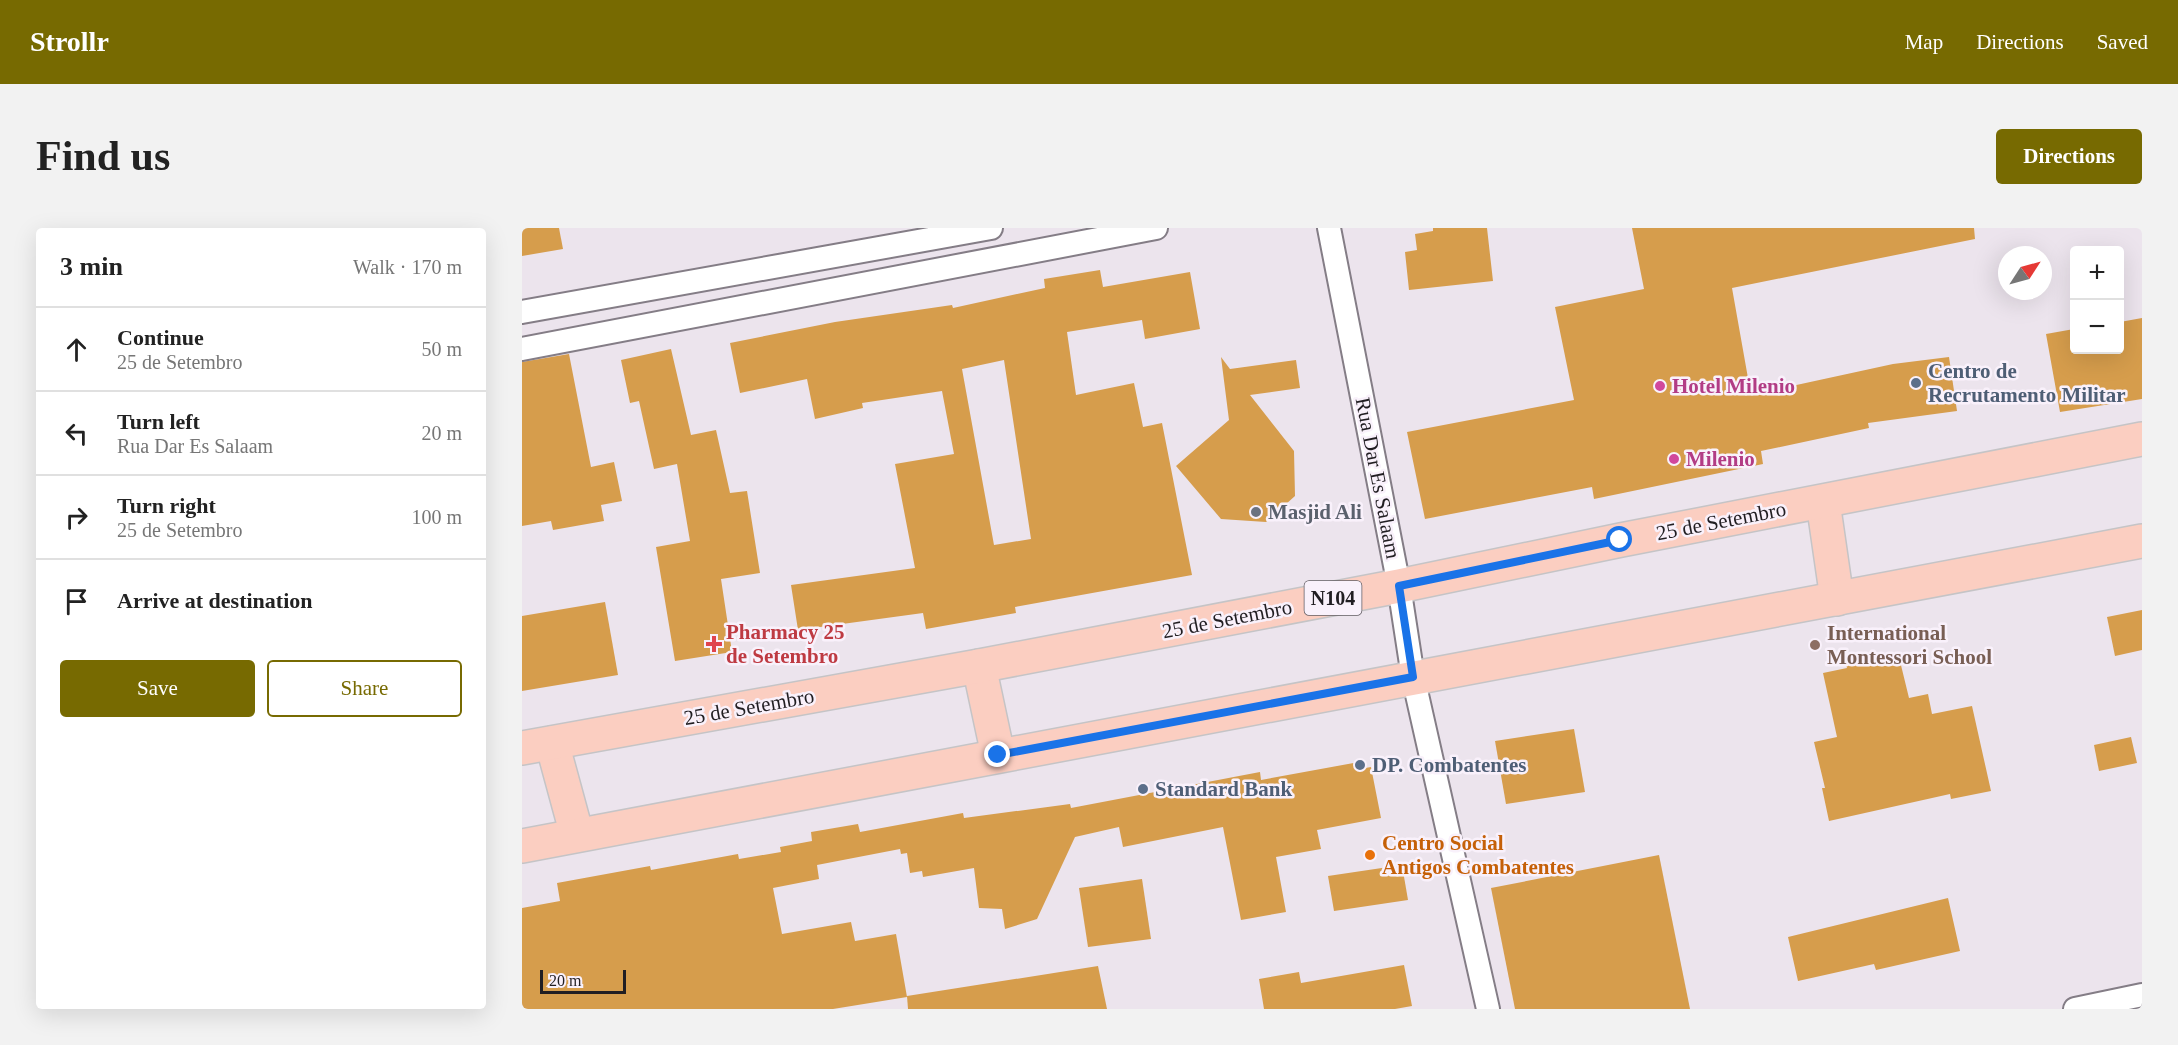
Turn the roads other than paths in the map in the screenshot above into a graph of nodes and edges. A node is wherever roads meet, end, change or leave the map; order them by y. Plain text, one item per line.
1 (991, 228) edge
2 (1156, 228) edge
3 (1329, 228) edge
4 (522, 312) edge
5 (522, 350) edge
6 (2142, 439) edge
7 (1823, 502) junction
8 (2142, 540) edge
9 (1399, 586) junction
10 (1837, 598) junction
11 (979, 666) junction
12 (1413, 677) junction
13 (537, 745) edge
14 (998, 755) junction
15 (577, 835) junction
16 (522, 846) edge
17 (2142, 995) edge
18 (1488, 1009) edge
19 (2074, 1009) edge

1 - 4 street
2 - 5 street
3 - 9 street, Rua Dar Es Salaam
6 - 7 main road, 25 de Setembro / N104
7 - 9 main road, 25 de Setembro / N104
7 - 10 main road
8 - 10 main road
9 - 11 main road, 25 de Setembro / N104
9 - 12 street, Rua Dar Es Salaam
10 - 12 main road
11 - 13 main road, 25 de Setembro / N104
11 - 14 main road
12 - 14 main road
12 - 18 street, Rua Dar Es Salaam
13 - 15 main road
14 - 15 main road
15 - 16 main road
17 - 19 street

